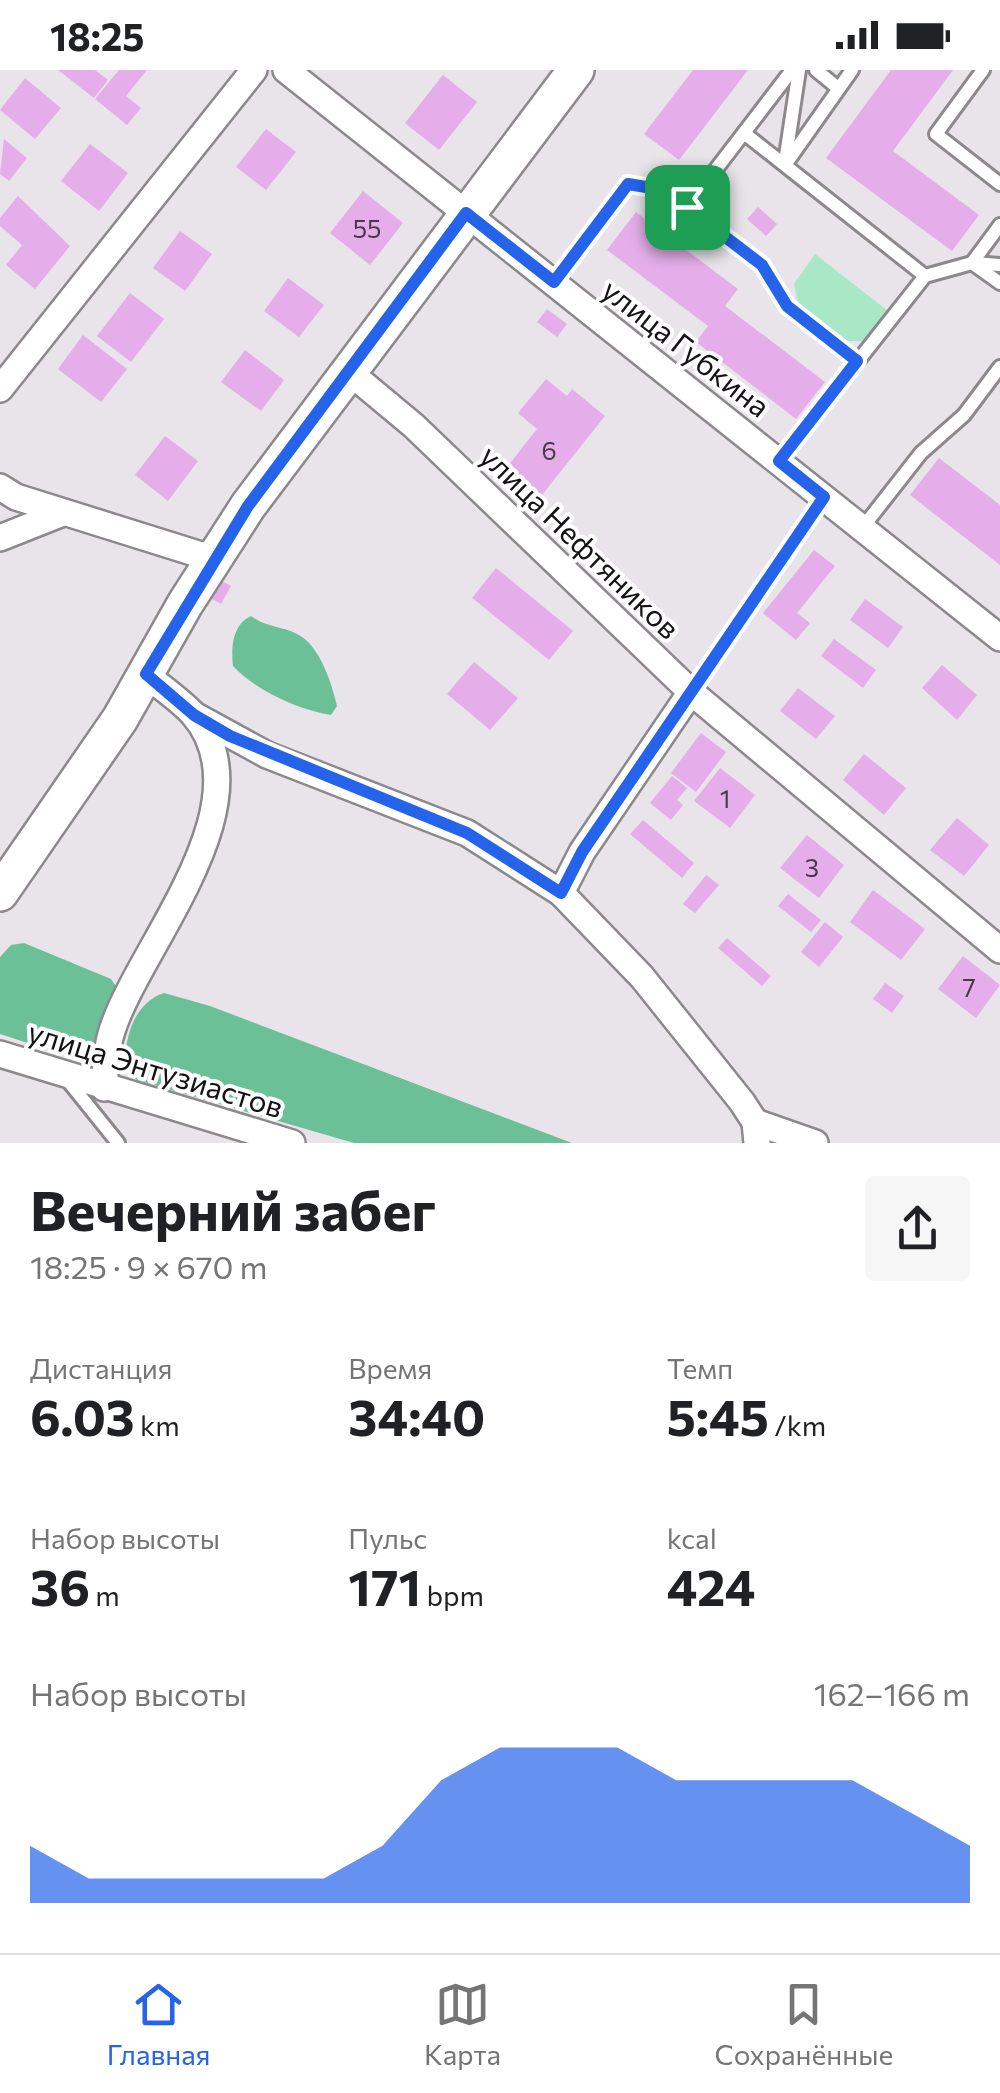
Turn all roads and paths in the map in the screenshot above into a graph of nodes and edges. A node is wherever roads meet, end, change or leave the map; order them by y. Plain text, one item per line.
1 (254, 70) edge
2 (286, 70) edge
3 (576, 70) edge
4 (795, 70) edge
5 (816, 70) edge
6 (852, 70) edge
7 (983, 70) edge
8 (838, 88) junction
9 (744, 133) junction
10 (785, 164) junction
11 (1000, 184) edge
12 (687, 207) junction
13 (466, 213) junction
14 (1000, 226) edge
15 (972, 263) junction
16 (1000, 265) edge
17 (925, 276) junction
18 (554, 282) junction
19 (1000, 284) edge
20 (857, 361) junction
21 (1000, 367) edge
22 (348, 371) junction
23 (0, 389) edge
24 (779, 461) junction
25 (0, 486) edge
26 (824, 497) junction
27 (63, 512) junction
28 (862, 527) junction
29 (0, 538) edge
30 (214, 558) junction
31 (1000, 638) edge
32 (146, 674) junction
33 (691, 692) junction
34 (194, 715) junction
35 (0, 893) edge
36 (561, 893) junction
37 (1000, 950) edge
38 (0, 1054) edge
39 (64, 1075) junction
40 (104, 1088) junction
41 (756, 1133) edge
42 (276, 1141) edge
43 (118, 1143) edge
44 (815, 1143) edge

1 - 23 street
2 - 13 street, улица Губкина
3 - 13 street
4 - 9 lane
4 - 10 lane
5 - 8 lane
6 - 8 lane
7 - 11 lane
8 - 10 lane
9 - 10 lane
9 - 12 lane
10 - 17 lane
12 - 18 lane
12 - 20 lane
13 - 18 street, улица Губкина
13 - 22 street
14 - 15 lane
15 - 16 lane
15 - 17 lane
15 - 19 lane
17 - 20 lane
18 - 24 street, улица Губкина
20 - 24 lane
21 - 28 lane
22 - 30 street
22 - 33 street, улица Нефтяников
24 - 26 street, улица Губкина
25 - 27 street
26 - 28 street, улица Губкина
26 - 33 lane
27 - 29 street
27 - 30 street
28 - 31 street, улица Губкина
30 - 32 street
32 - 34 street
32 - 35 street
33 - 36 street
33 - 37 street, улица Нефтяников
34 - 36 street
34 - 40 street
36 - 41 street
38 - 39 street, улица Энтузиастов
39 - 40 street, улица Энтузиастов
39 - 43 lane
40 - 42 street, улица Энтузиастов
41 - 44 street

